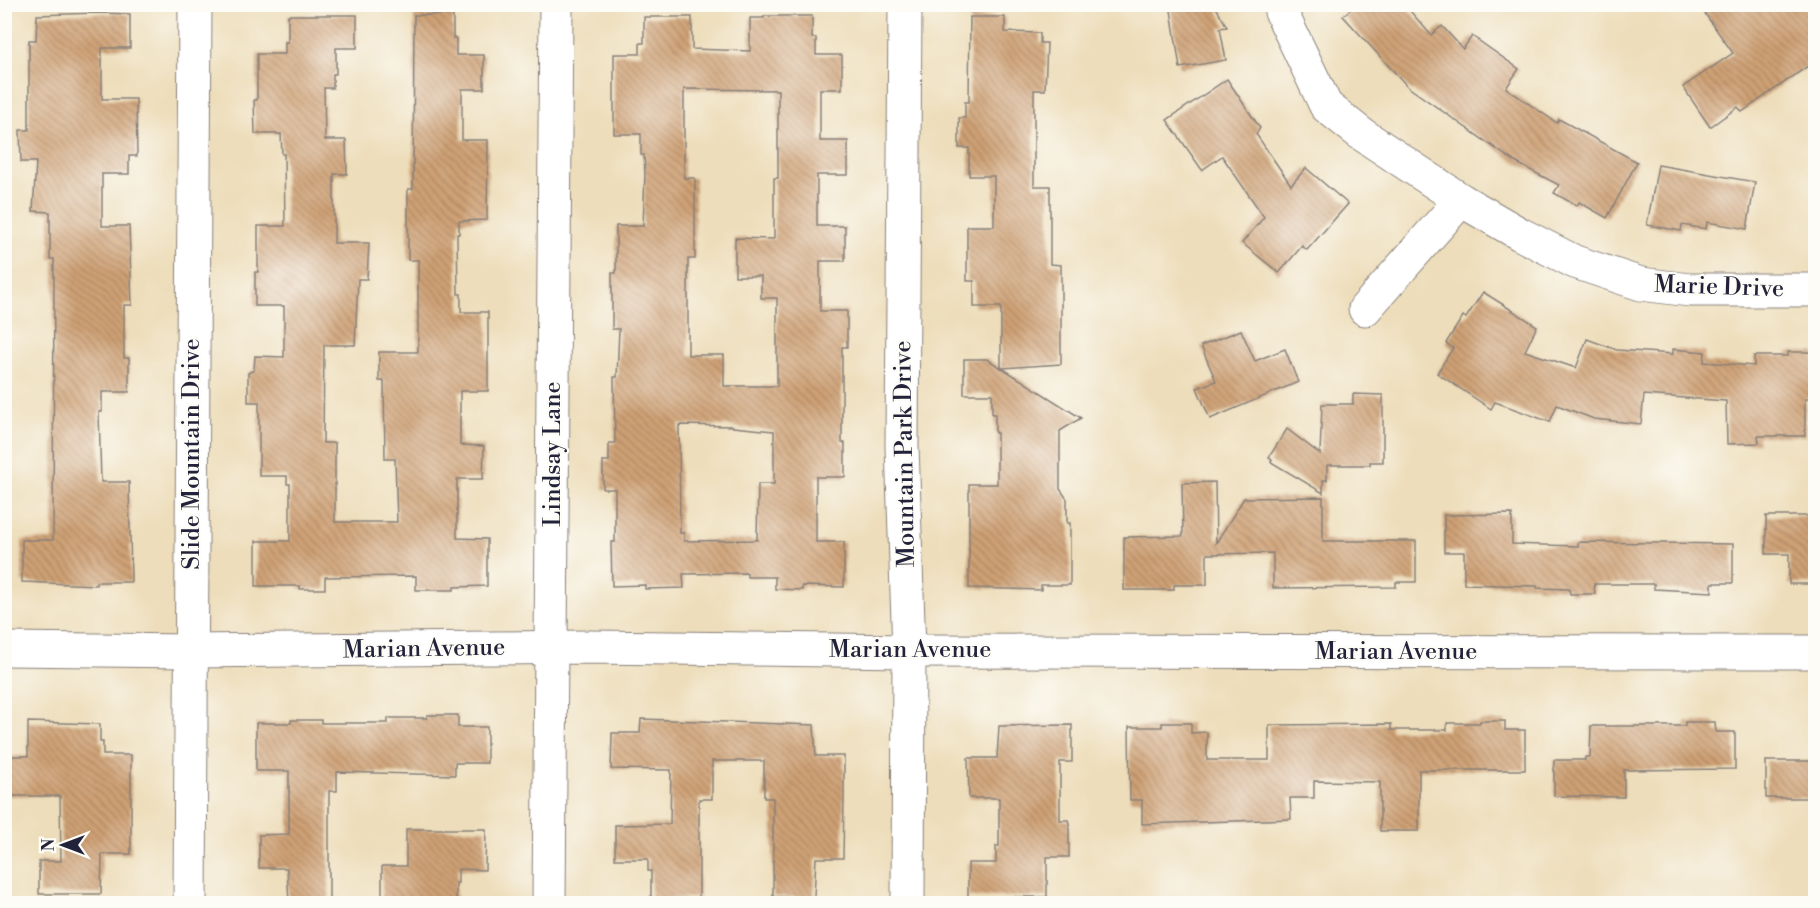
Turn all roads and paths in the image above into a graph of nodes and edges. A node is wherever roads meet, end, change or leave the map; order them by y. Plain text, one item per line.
1 (195, 4) edge
2 (556, 4) edge
3 (905, 4) edge
4 (1281, 4) edge
5 (1461, 200) junction
6 (1815, 290) edge
7 (1365, 309) dead end
8 (552, 647) junction
9 (4, 649) edge
10 (190, 651) junction
11 (909, 651) junction
12 (1815, 652) edge
13 (190, 903) edge
14 (549, 903) edge
15 (908, 903) edge

1 - 10 street, Slide Mountain Drive
2 - 8 street, Lindsay Lane
3 - 11 street, Mountain Park Drive
4 - 5 street, Marie Drive
5 - 6 street, Marie Drive
5 - 7 street
8 - 10 street, Marian Avenue
8 - 11 street, Marian Avenue
8 - 14 street, Lindsay Lane
9 - 10 street, Marian Avenue
10 - 13 street, Slide Mountain Drive
11 - 12 street, Marian Avenue
11 - 15 street, Mountain Park Drive

